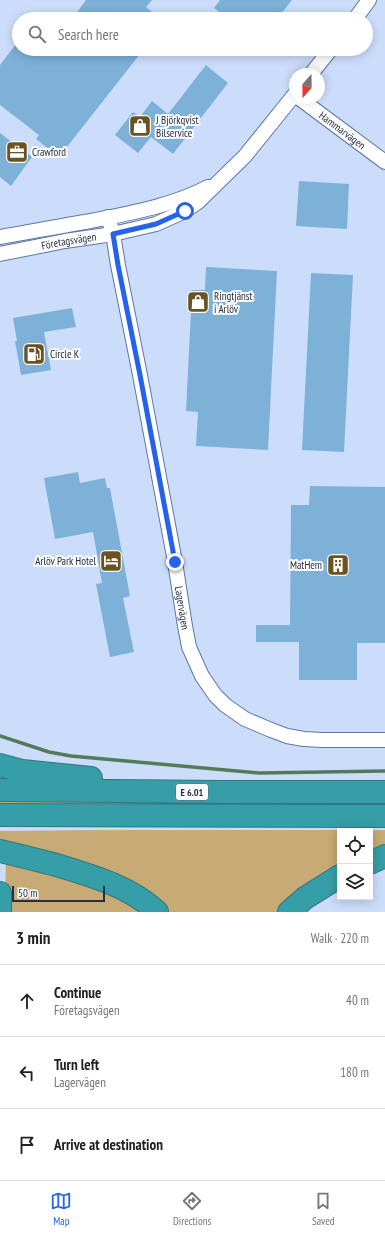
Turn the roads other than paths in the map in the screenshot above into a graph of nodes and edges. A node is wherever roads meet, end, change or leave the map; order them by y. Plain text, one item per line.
1 (369, 0) edge
2 (360, 12) edge
3 (325, 56) edge
4 (316, 68) edge
5 (289, 102) edge
6 (307, 104) edge
7 (385, 162) edge
8 (219, 181) junction
9 (108, 217) junction
10 (113, 234) junction
11 (0, 237) edge
12 (0, 254) edge
13 (385, 740) edge
14 (0, 765) edge
15 (0, 790) edge
16 (224, 792) junction
17 (385, 792) edge
18 (0, 815) edge
19 (385, 816) edge
20 (0, 851) edge
21 (385, 856) edge
22 (373, 862) edge
23 (337, 878) edge
24 (0, 893) edge
25 (0, 912) edge
26 (157, 912) edge
27 (289, 912) edge

1 - 2 street
3 - 4 street
5 - 8 street, Företagsvägen
6 - 7 street, Hammarvägen
8 - 9 street, Företagsvägen
8 - 10 street, Företagsvägen
9 - 10 street, Lagervägen
9 - 11 street, Företagsvägen
10 - 12 street, Företagsvägen
10 - 13 street, Lagervägen
14 - 16 highway
15 - 16 highway, E 6.01
16 - 17 highway, E 6.01
18 - 19 highway, E 6.01
20 - 26 highway
21 - 22 highway
23 - 27 highway
24 - 25 highway

